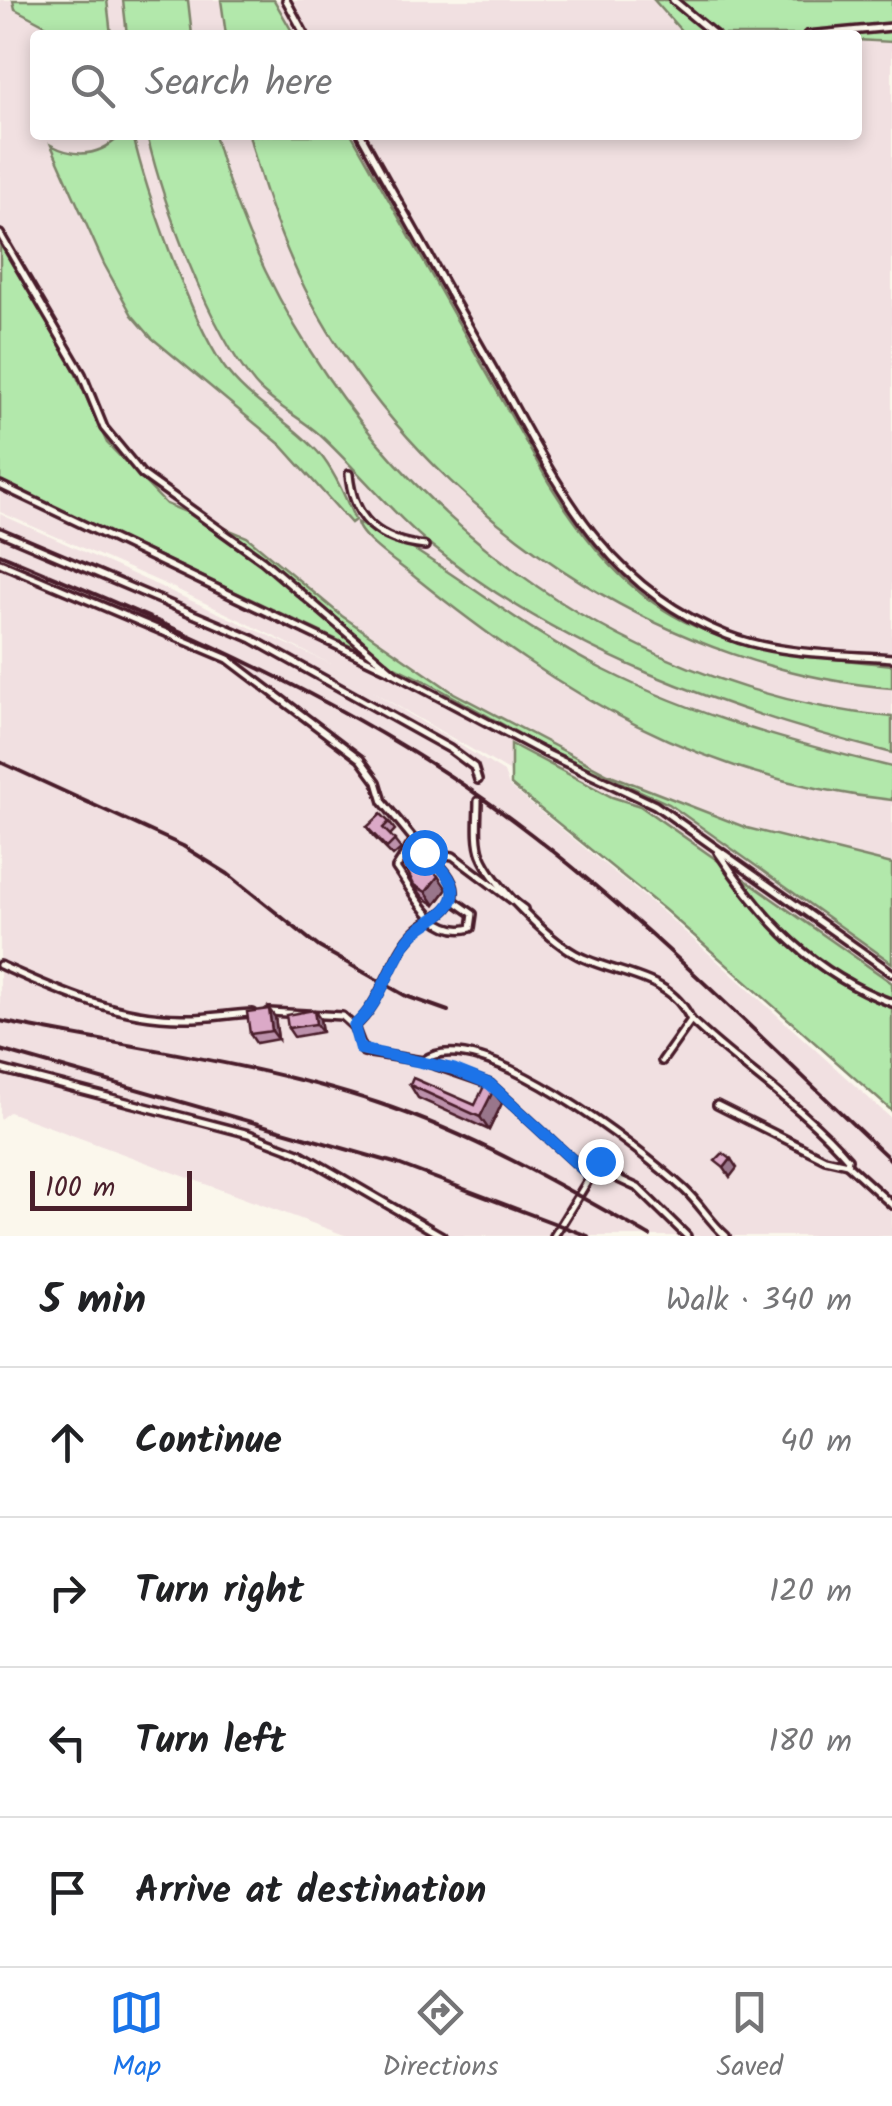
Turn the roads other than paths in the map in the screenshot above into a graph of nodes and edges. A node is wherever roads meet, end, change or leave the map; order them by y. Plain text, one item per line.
1 (286, 0) edge
2 (673, 0) edge
3 (892, 27) edge
4 (303, 30) edge
5 (709, 30) edge
6 (860, 30) edge
7 (364, 140) edge
8 (0, 234) edge
9 (350, 474) dead end
10 (0, 485) edge
11 (0, 532) edge
12 (425, 546) dead end
13 (0, 563) edge
14 (892, 658) edge
15 (394, 674) junction
16 (478, 780) dead end
17 (478, 801) dead end
18 (414, 840) junction
19 (716, 850) junction
20 (424, 852) junction
21 (452, 899) junction
22 (524, 909) junction
23 (433, 918) junction
24 (0, 966) edge
25 (892, 972) edge
26 (892, 1004) edge
27 (691, 1020) junction
28 (354, 1026) junction
29 (662, 1061) dead end
30 (424, 1062) junction
31 (0, 1068) edge
32 (717, 1106) dead end
33 (600, 1161) dead end
34 (847, 1164) junction
35 (595, 1168) junction
36 (590, 1176) junction
37 (892, 1205) edge
38 (442, 1236) edge
39 (554, 1236) edge
40 (687, 1236) edge
41 (726, 1236) edge

1 - 4 lane
2 - 5 lane
3 - 6 lane
7 - 14 lane
8 - 15 lane
9 - 12 lane
10 - 15 lane
11 - 16 lane
13 - 18 lane
15 - 19 lane
17 - 22 lane
18 - 20 lane
18 - 23 lane
19 - 25 lane
19 - 26 lane
20 - 21 lane
20 - 22 lane
21 - 23 lane
21 - 23 lane
22 - 27 lane
23 - 28 lane
24 - 28 lane
27 - 29 lane
27 - 34 lane
28 - 30 lane
30 - 36 lane
30 - 41 lane
31 - 38 lane
32 - 34 lane
33 - 35 lane
34 - 37 lane
35 - 36 lane
35 - 40 lane
36 - 39 lane

